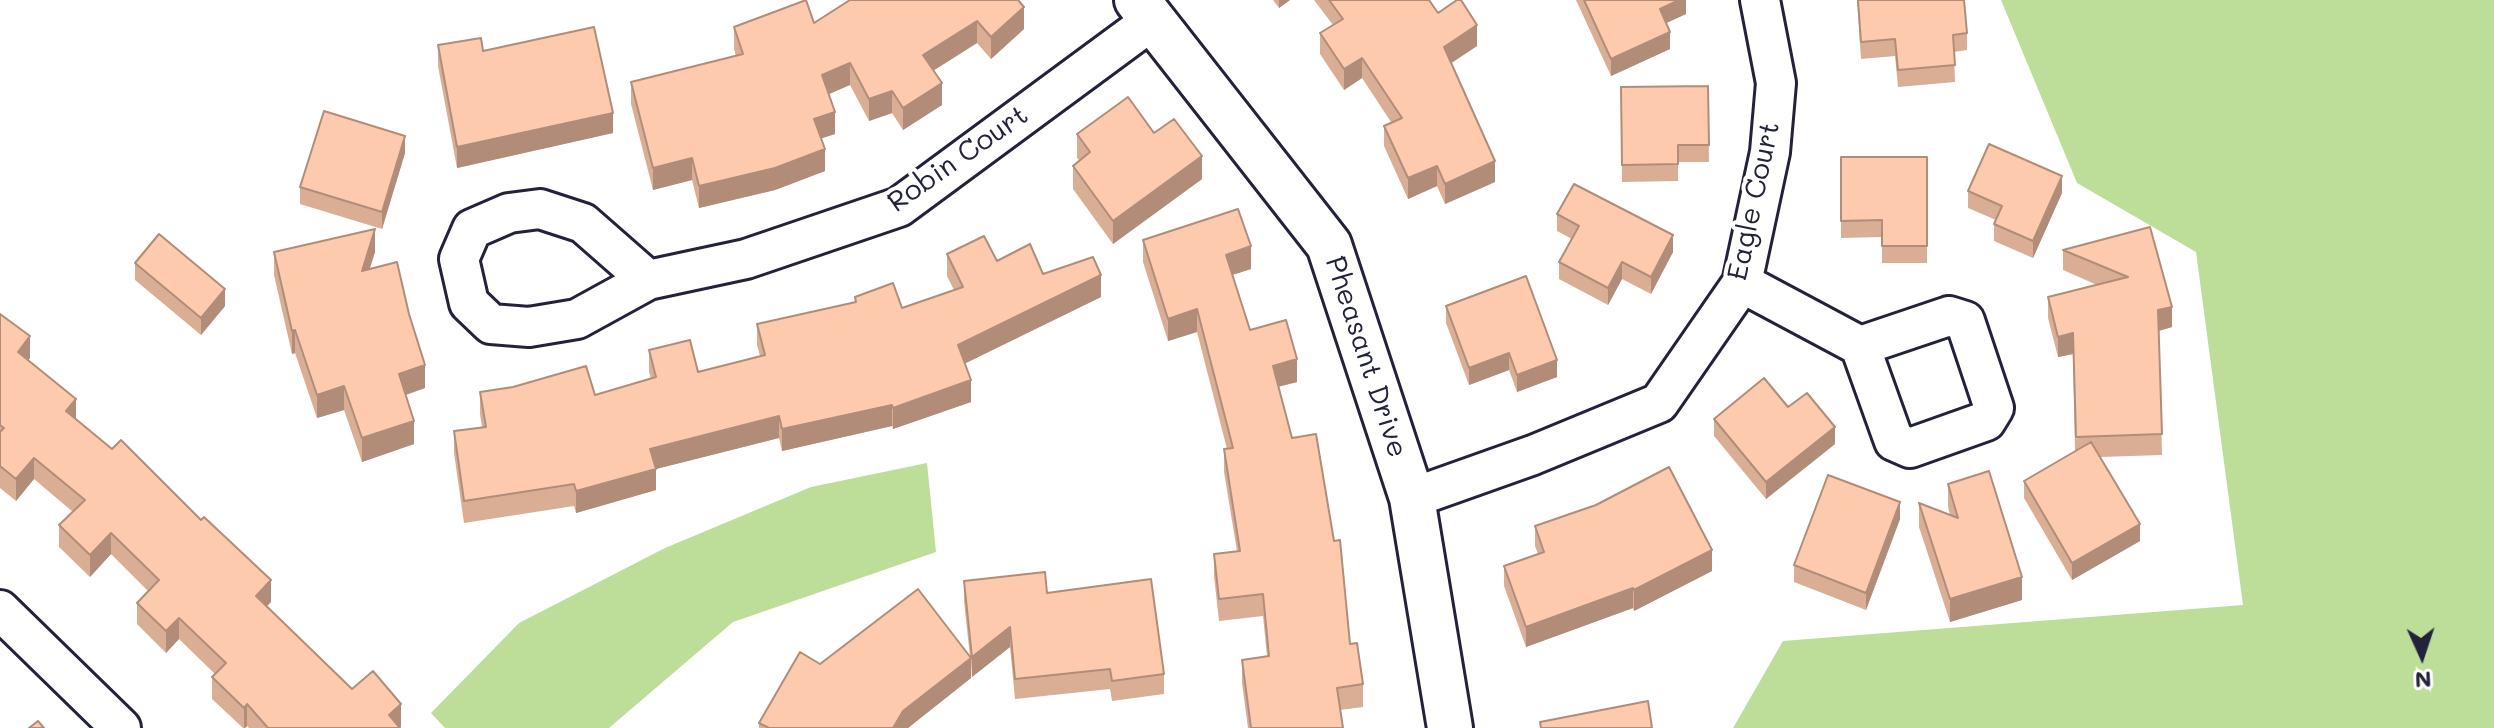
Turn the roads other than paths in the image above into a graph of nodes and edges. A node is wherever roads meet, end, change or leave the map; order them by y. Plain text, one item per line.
1 (1760, 0) edge
2 (1146, 10) edge
3 (648, 280) junction
4 (1742, 283) junction
5 (1860, 346) dead end
6 (1412, 498) junction
7 (0, 610) edge
8 (121, 728) edge
9 (1450, 728) edge

1 - 4 street, Eagle Court
2 - 3 street, Robin Court
2 - 6 street, Pheasant Drive
3 - 3 street, Robin Court
4 - 5 street
4 - 6 street, Eagle Court
6 - 9 street, Pheasant Drive
7 - 8 street

